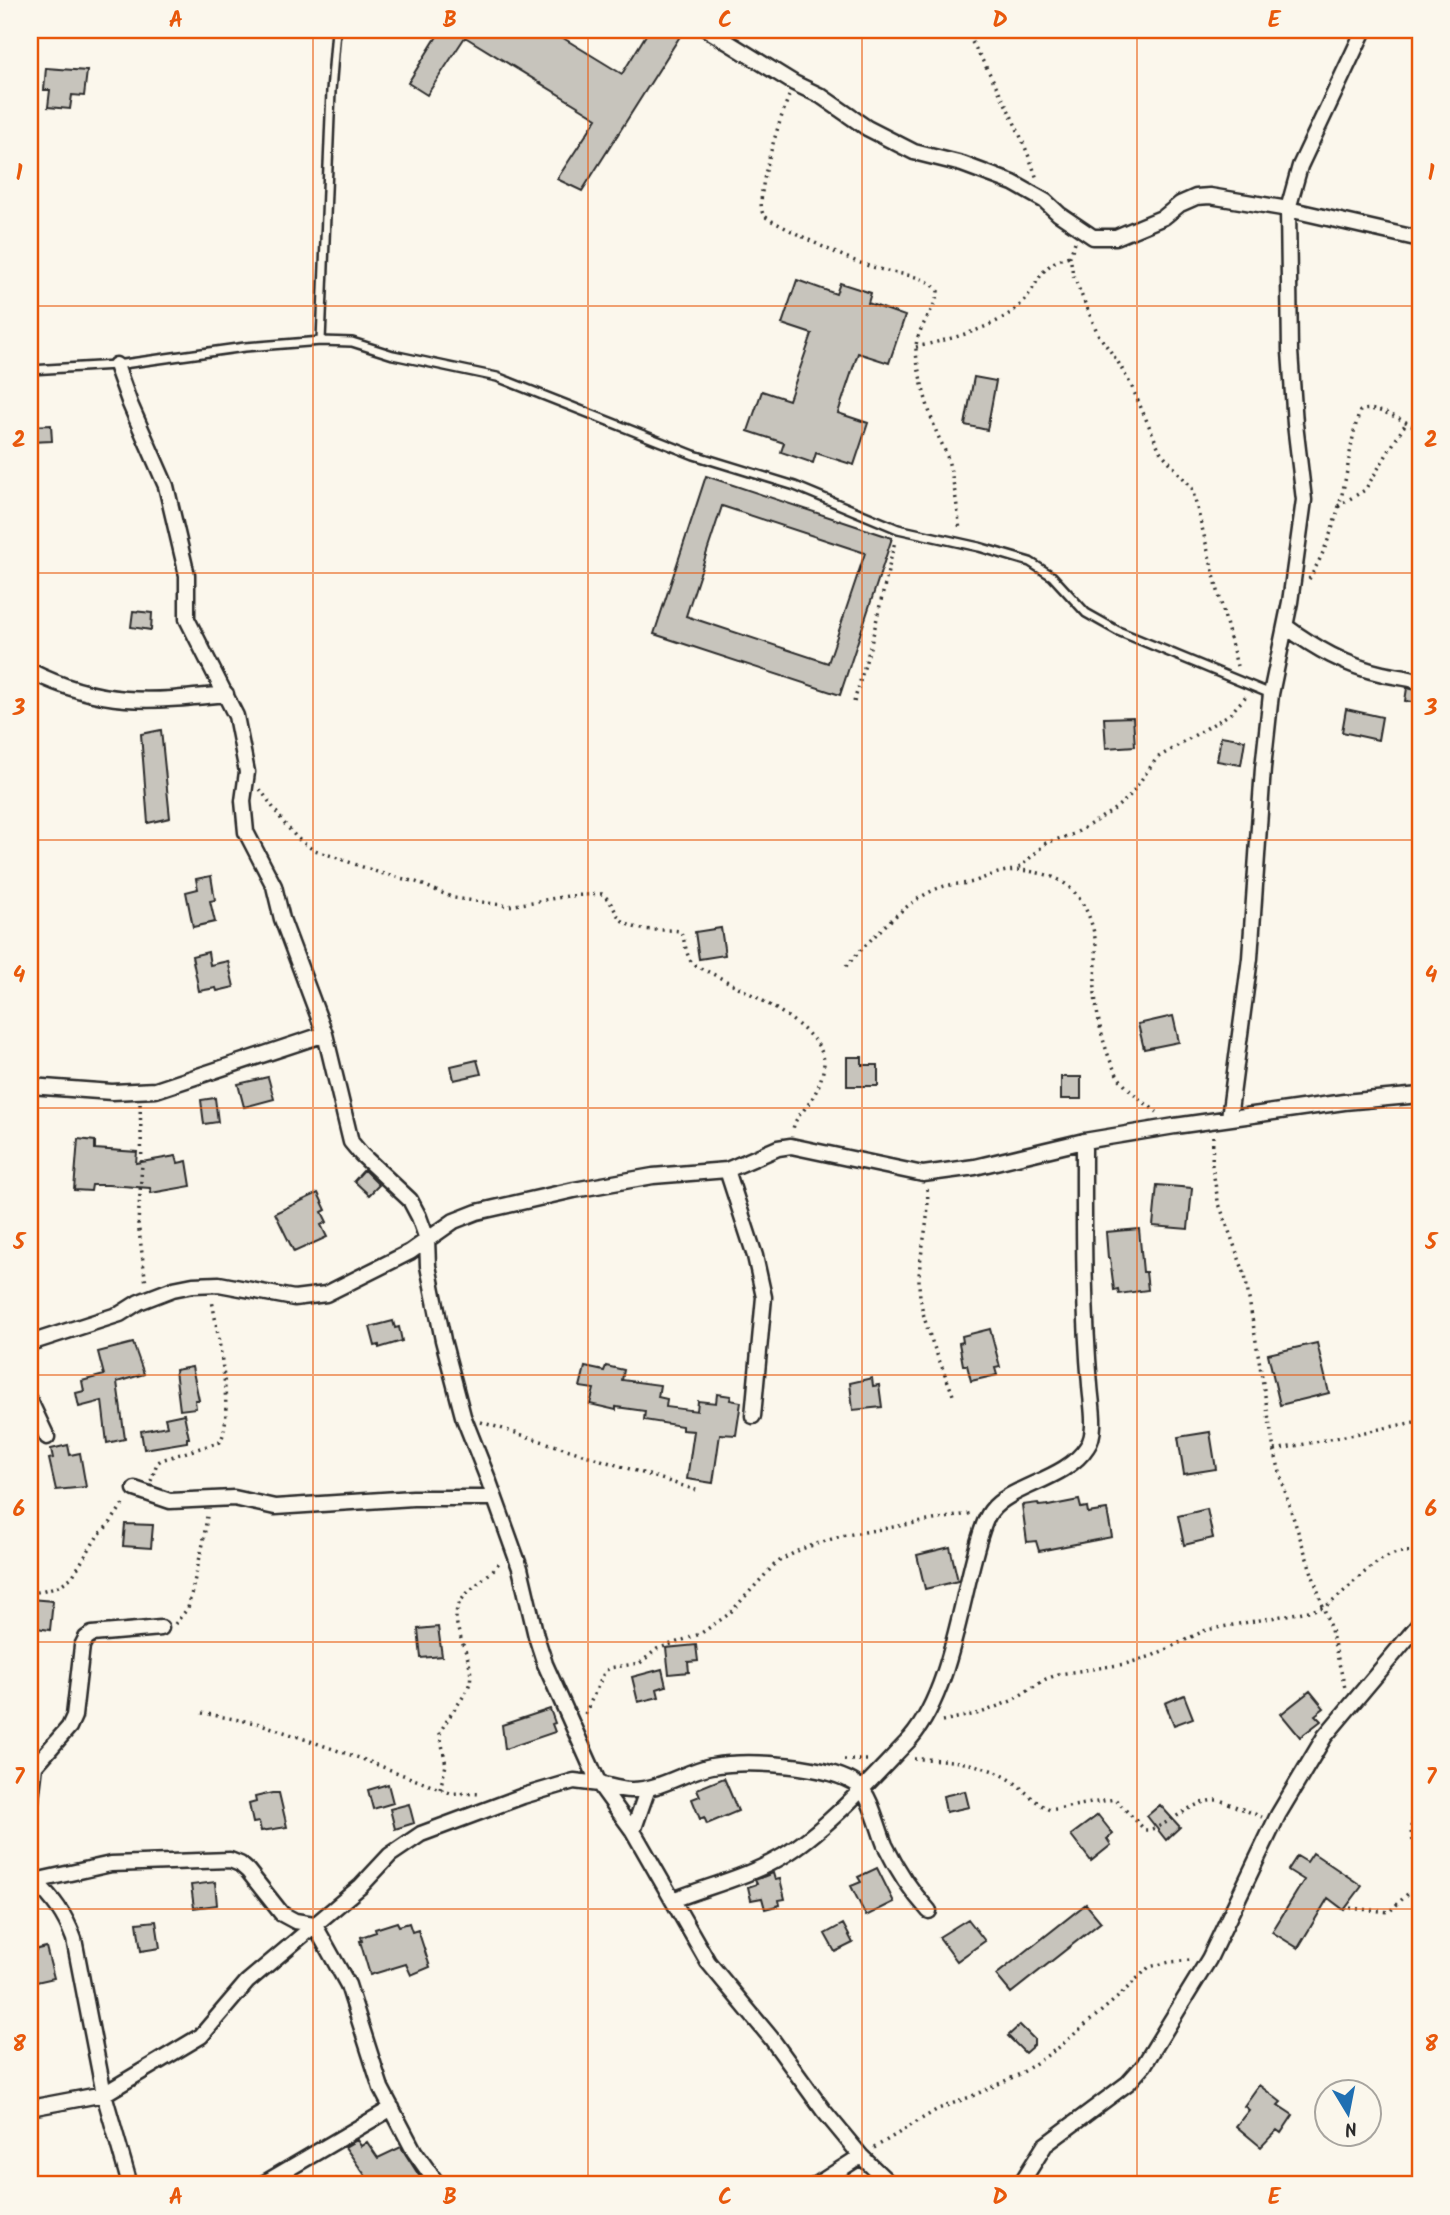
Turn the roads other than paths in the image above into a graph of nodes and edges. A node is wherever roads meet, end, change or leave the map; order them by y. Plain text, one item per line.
1 (336, 30) edge
2 (708, 30) edge
3 (1364, 30) edge
4 (1288, 209) junction
5 (1420, 239) edge
6 (321, 341) junction
7 (116, 365) junction
8 (30, 370) edge
9 (1285, 626) junction
10 (30, 671) edge
11 (1420, 682) edge
12 (226, 694) junction
13 (1271, 694) junction
14 (325, 1034) junction
15 (30, 1086) edge
16 (1420, 1095) edge
17 (1229, 1118) junction
18 (1084, 1141) junction
19 (727, 1170) junction
20 (427, 1240) junction
21 (30, 1343) edge
22 (30, 1401) edge
23 (753, 1416) dead end
24 (47, 1437) dead end
25 (135, 1489) road end
26 (495, 1498) junction
27 (1420, 1623) edge
28 (161, 1628) road end
29 (599, 1784) junction
30 (862, 1787) junction
31 (648, 1788) junction
32 (30, 1808) edge
33 (633, 1831) junction
34 (32, 1882) edge
35 (673, 1900) junction
36 (929, 1911) dead end
37 (314, 1924) junction
38 (104, 2094) junction
39 (30, 2108) edge
40 (392, 2108) junction
41 (861, 2155) junction
42 (131, 2185) edge
43 (261, 2185) edge
44 (438, 2185) edge
45 (816, 2185) edge
46 (891, 2185) edge
47 (1020, 2185) edge

1 - 6 lane
2 - 4 street
3 - 4 street
4 - 5 street
4 - 9 street
6 - 7 lane
6 - 13 lane
7 - 8 lane
7 - 12 street
9 - 11 street
9 - 13 street
10 - 12 street
12 - 14 street
13 - 17 street
14 - 15 street
14 - 20 street
16 - 17 street
17 - 18 street
18 - 19 street
18 - 30 street
19 - 20 street
19 - 23 street
20 - 21 street
20 - 26 street
22 - 24 street
25 - 26 street
26 - 29 street
27 - 47 street
28 - 32 street
29 - 31 street
29 - 33 street
29 - 37 street
30 - 31 street
30 - 35 street
30 - 36 street
31 - 33 street
33 - 35 street
34 - 37 street
34 - 38 street
35 - 41 street
37 - 38 street
37 - 40 street
38 - 39 street
38 - 42 street
40 - 43 street
40 - 44 street
41 - 45 street
41 - 46 street

